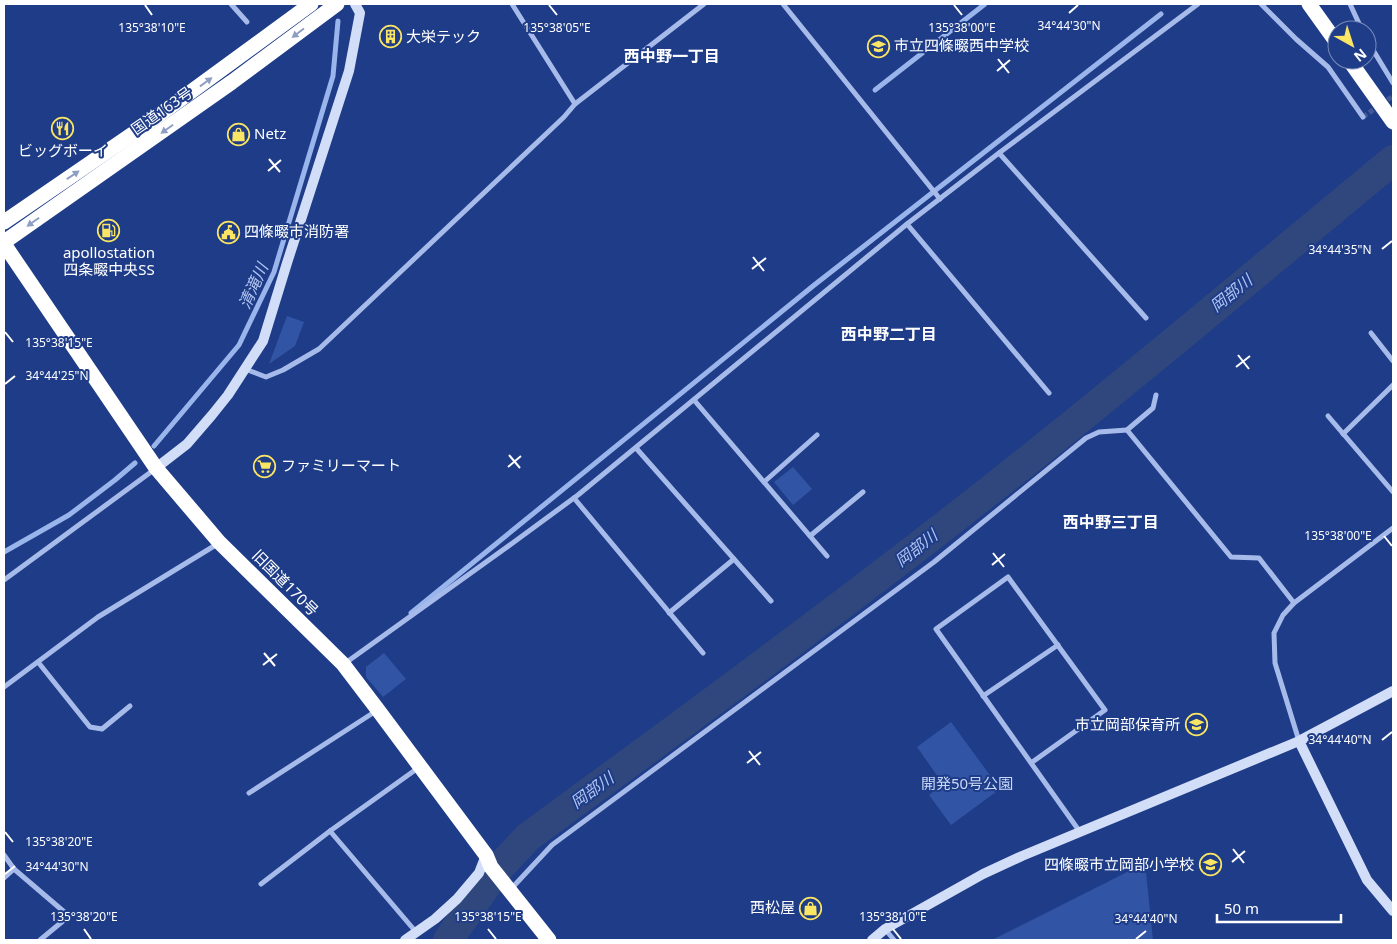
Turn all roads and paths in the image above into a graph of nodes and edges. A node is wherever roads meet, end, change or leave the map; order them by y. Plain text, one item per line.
1 (231, 4) edge
2 (311, 4) edge
3 (337, 4) edge
4 (355, 4) edge
5 (512, 4) edge
6 (704, 4) edge
7 (783, 4) edge
8 (1198, 4) edge
9 (1261, 4) edge
10 (1309, 4) edge
11 (1350, 4) edge
12 (1357, 20) edge
13 (247, 22) dead end
14 (1327, 29) edge
15 (1377, 57) edge
16 (1356, 70) edge
17 (1393, 83) edge
18 (575, 104) junction
19 (1363, 117) dead end
20 (1393, 122) edge
21 (999, 153) junction
22 (940, 199) junction
23 (4, 222) edge
24 (907, 224) junction
25 (4, 243) edge
26 (1146, 318) dead end
27 (1371, 333) dead end
28 (1393, 361) edge
29 (245, 370) junction
30 (1393, 386) edge
31 (1049, 393) dead end
32 (1156, 395) dead end
33 (694, 400) junction
34 (1328, 416) dead end
35 (1127, 430) junction
36 (1343, 434) junction
37 (817, 435) dead end
38 (636, 448) junction
39 (156, 468) junction
40 (764, 482) junction
41 (863, 492) dead end
42 (1393, 492) edge
43 (574, 498) junction
44 (1393, 528) edge
45 (810, 536) junction
46 (219, 542) junction
47 (828, 556) dead end
48 (734, 559) junction
49 (4, 580) edge
50 (771, 601) dead end
51 (1294, 603) junction
52 (669, 612) junction
53 (1058, 645) junction
54 (702, 653) dead end
55 (38, 662) junction
56 (343, 664) junction
57 (4, 687) edge
58 (1393, 691) edge
59 (983, 696) junction
60 (130, 706) dead end
61 (378, 710) junction
62 (1299, 741) junction
63 (1031, 763) junction
64 (421, 766) junction
65 (249, 793) dead end
66 (330, 831) junction
67 (1080, 832) junction
68 (4, 855) edge
69 (486, 855) junction
70 (14, 870) junction
71 (4, 878) edge
72 (261, 884) dead end
73 (510, 890) junction
74 (1393, 910) edge
75 (885, 929) junction
76 (416, 933) junction
77 (40, 940) edge
78 (404, 940) edge
79 (549, 940) edge
80 (872, 940) edge
81 (894, 940) edge

1 - 13 street
23 -> 2 highway, 国道163号
3 -> 25 highway, 国道163号
4 - 29 street
5 - 18 street
6 - 18 street
7 - 22 street
8 - 21 street
9 - 19 street
10 - 14 highway
11 - 12 street
15 - 17 street
16 - 20 highway
18 - 29 street
21 - 22 street
21 - 26 street
22 - 24 street
24 - 31 street
24 - 33 street
25 - 39 highway, 旧国道170号
27 - 28 street
29 - 39 street
30 - 36 street
32 - 35 street
33 - 38 street
33 - 40 street
34 - 36 street
35 - 51 street
35 - 73 street
36 - 42 street
37 - 40 street
38 - 43 street
38 - 48 street
39 - 46 highway, 旧国道170号
39 - 49 street
40 - 45 street
41 - 45 street
43 - 52 street
43 - 56 street
44 - 51 street
45 - 47 street
46 - 55 street
46 - 56 highway, 旧国道170号
48 - 50 street
48 - 52 street
51 - 62 street
52 - 54 street
53 - 59 street
53 - 59 street
53 - 63 street
55 - 57 street
55 - 60 street
56 - 61 highway, 旧国道170号
58 - 62 street
59 - 63 street
61 - 64 highway, 旧国道170号
61 - 65 street
62 - 67 street
62 - 74 street
63 - 67 street
64 - 66 street
64 - 69 highway, 旧国道170号
66 - 72 street
66 - 76 street
67 - 75 street
68 - 70 street
69 - 73 highway, 旧国道170号
69 - 76 street
70 - 71 street
70 - 77 street
73 - 79 highway, 旧国道170号
75 - 80 street
75 - 81 street
76 - 78 street

